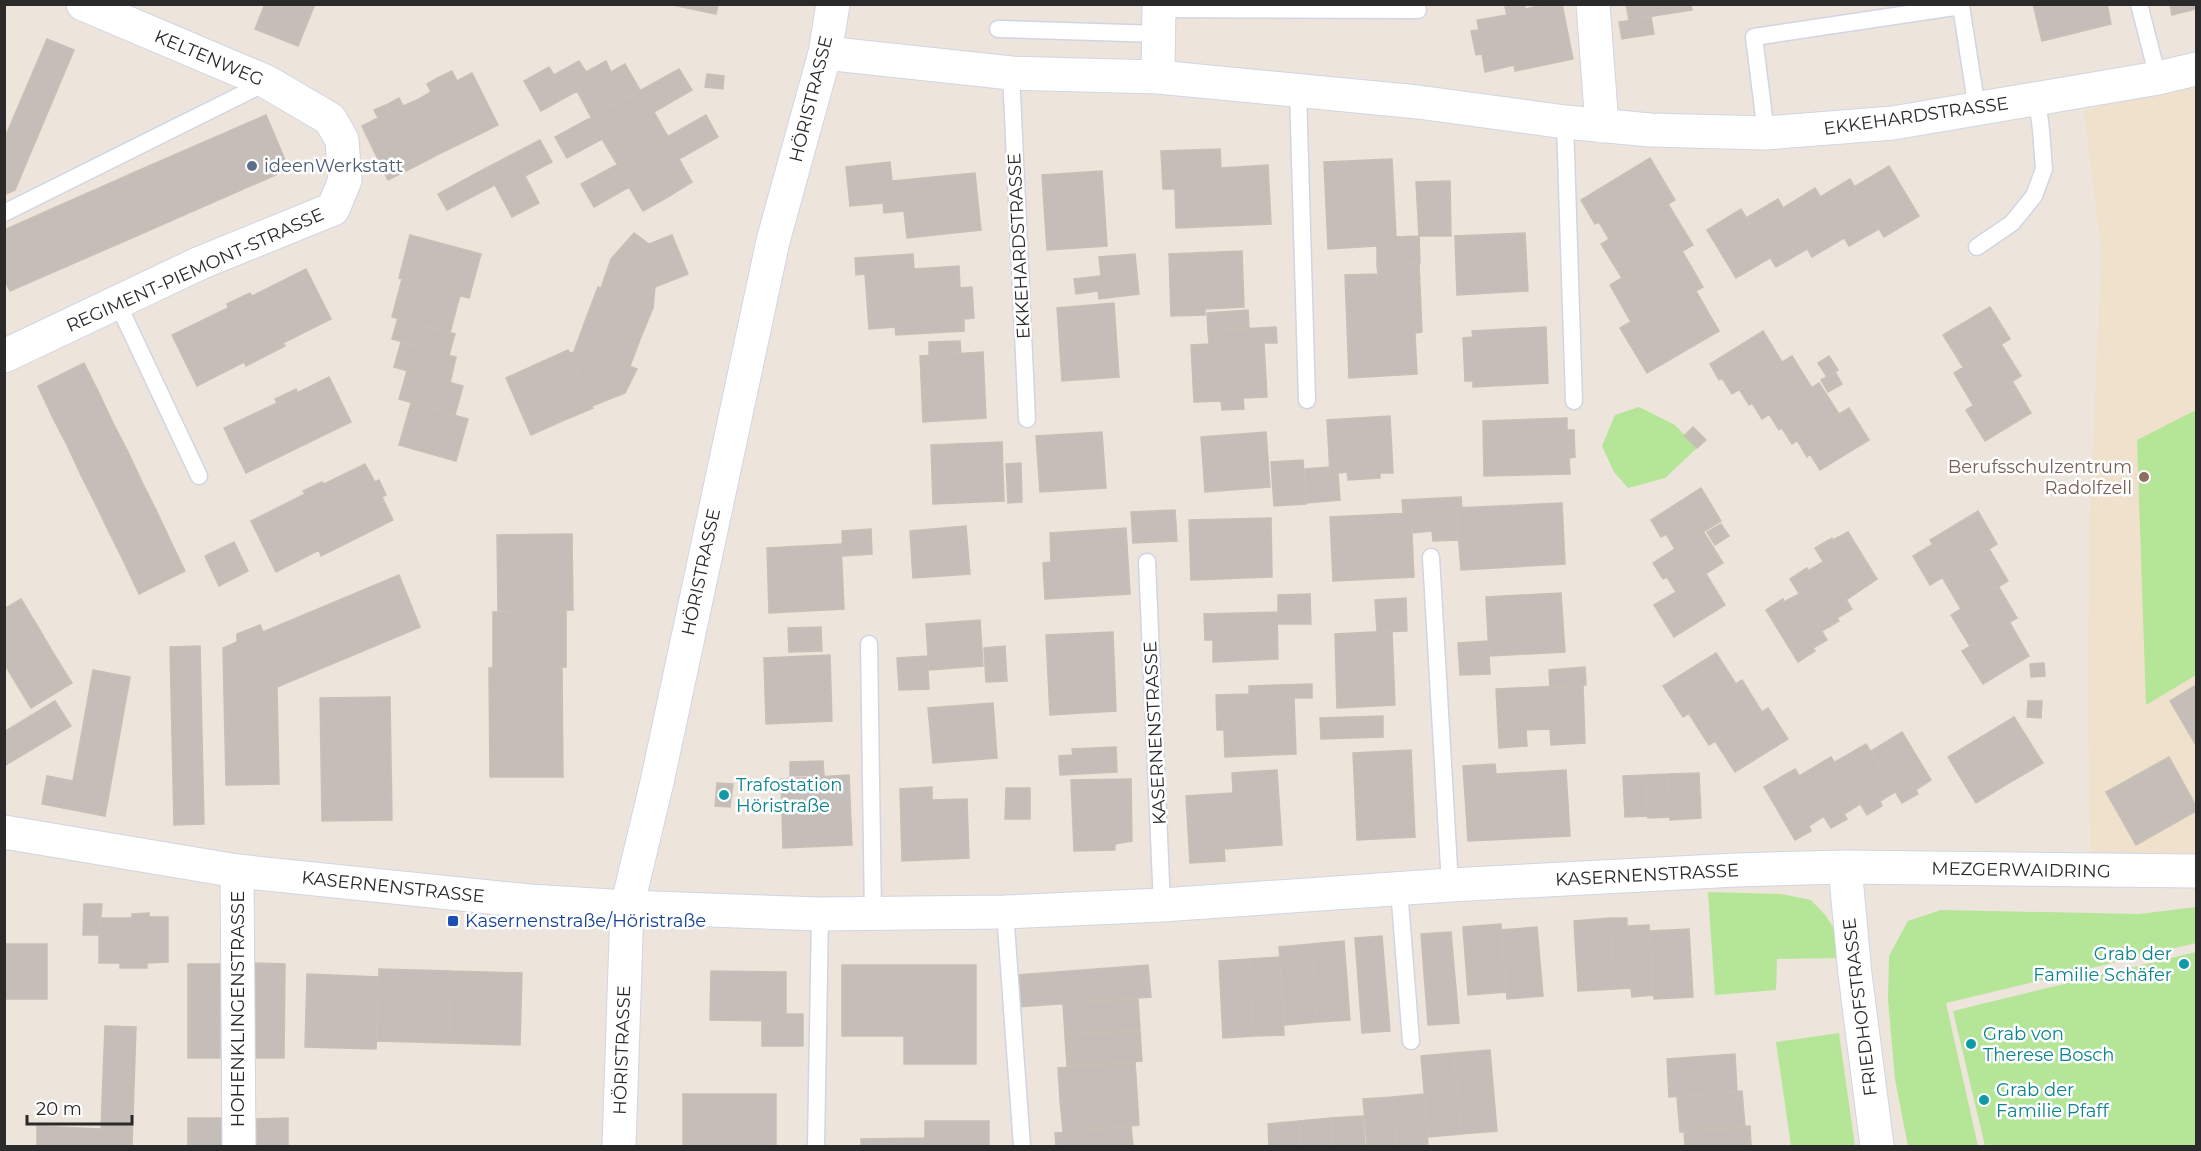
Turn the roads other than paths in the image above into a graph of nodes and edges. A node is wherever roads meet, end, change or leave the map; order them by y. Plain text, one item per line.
1 (83, 4) edge
2 (832, 4) edge
3 (1593, 4) edge
4 (2139, 4) edge
5 (1418, 10) dead end
6 (1159, 16) edge
7 (998, 29) dead end
8 (825, 53) junction
9 (2196, 69) edge
10 (1011, 73) junction
11 (1158, 77) junction
12 (2158, 78) junction
13 (267, 82) junction
14 (1298, 91) junction
15 (2037, 99) junction
16 (1977, 109) junction
17 (330, 119) joint
18 (1565, 122) junction
19 (1602, 126) junction
20 (1766, 133) junction
21 (4, 213) edge
22 (1977, 247) dead end
23 (117, 303) junction
24 (4, 356) edge
25 (1307, 400) dead end
26 (1574, 401) dead end
27 (1027, 419) dead end
28 (199, 476) dead end
29 (1431, 557) dead end
30 (1147, 562) dead end
31 (869, 645) dead end
32 (4, 832) edge
33 (1845, 867) junction
34 (237, 871) junction
35 (2196, 871) edge
36 (1450, 885) junction
37 (1399, 889) junction
38 (1162, 905) junction
39 (627, 908) junction
40 (1005, 912) junction
41 (820, 914) junction
42 (873, 915) junction
43 (1411, 1041) dead end
44 (239, 1146) edge
45 (619, 1146) edge
46 (816, 1146) edge
47 (1022, 1146) edge
48 (1877, 1146) edge

1 - 13 street, KELTENWEG
2 - 8 street, HÖRISTRASSE
3 - 19 street
4 - 12 lane
5 - 6 lane
6 - 7 lane
6 - 11 street
8 - 10 street, EKKEHARDSTRASSE
8 - 39 street, HÖRISTRASSE
9 - 12 street, EKKEHARDSTRASSE
10 - 11 street, EKKEHARDSTRASSE
10 - 27 lane, EKKEHARDSTRASSE
11 - 14 street, EKKEHARDSTRASSE
12 - 15 street, EKKEHARDSTRASSE
13 - 17 street, KELTENWEG
13 - 21 lane
14 - 18 street, EKKEHARDSTRASSE
14 - 25 lane
15 - 16 street, EKKEHARDSTRASSE
15 - 22 lane
16 - 20 street, EKKEHARDSTRASSE
16 - 20 lane
17 - 23 street, REGIMENT-PIEMONT-STRASSE
18 - 19 street, EKKEHARDSTRASSE
18 - 26 lane
19 - 20 street, EKKEHARDSTRASSE
23 - 24 street, REGIMENT-PIEMONT-STRASSE
23 - 28 lane
29 - 36 lane
30 - 38 lane, KASERNENSTRASSE
31 - 42 lane
32 - 34 street, KASERNENSTRASSE
33 - 35 street, MEZGERWAIDRING
33 - 36 street, KASERNENSTRASSE
33 - 48 street, FRIEDHOFSTRASSE
34 - 39 street, KASERNENSTRASSE
34 - 44 street, HOHENKLINGENSTRASSE
36 - 37 street, KASERNENSTRASSE
37 - 38 street, KASERNENSTRASSE
37 - 43 lane
38 - 40 street, KASERNENSTRASSE
39 - 41 street, KASERNENSTRASSE
39 - 45 street, HÖRISTRASSE
40 - 42 street, KASERNENSTRASSE
40 - 47 lane
41 - 42 street, KASERNENSTRASSE
41 - 46 lane

